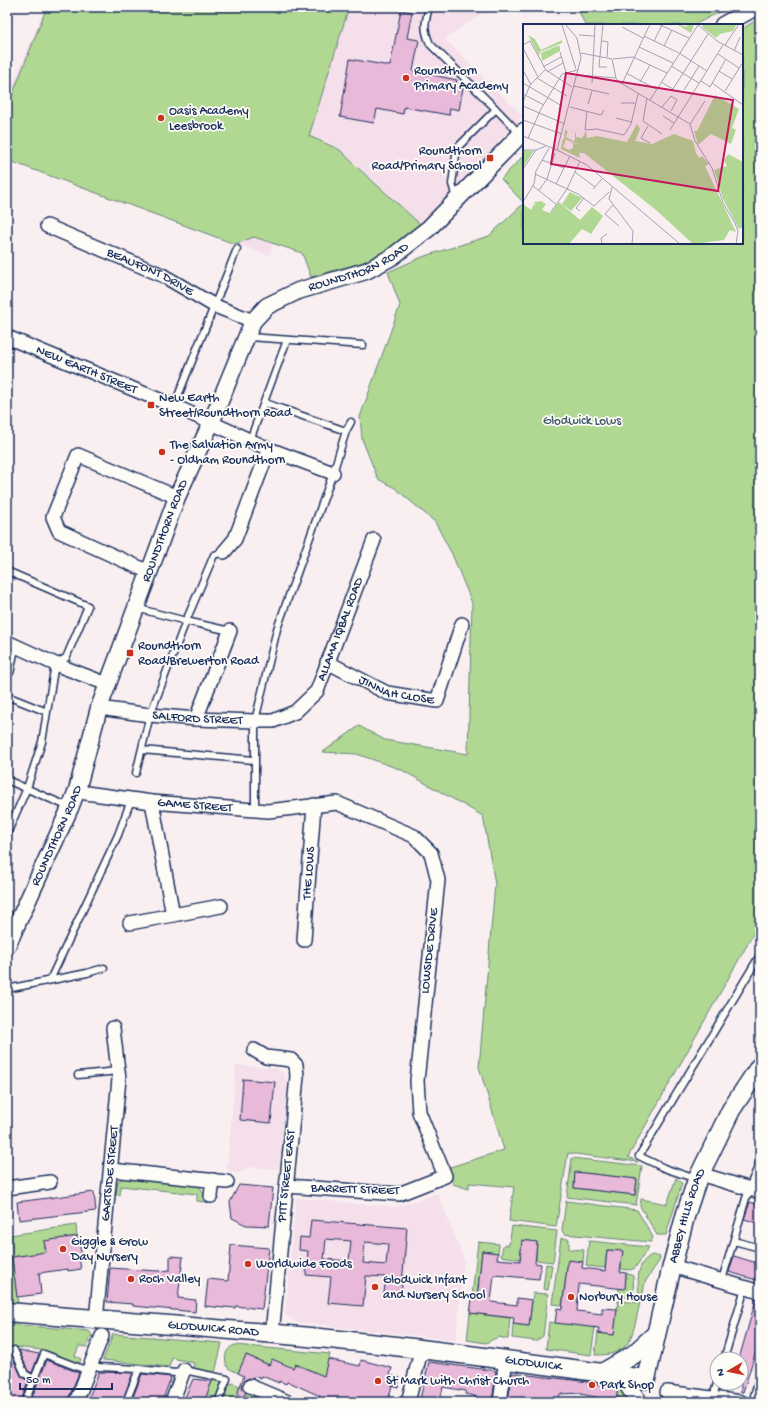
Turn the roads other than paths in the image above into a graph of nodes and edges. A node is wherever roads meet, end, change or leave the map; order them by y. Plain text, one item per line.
1 (429, 7) edge
2 (756, 7) edge
3 (725, 24) edge
4 (496, 109) junction
5 (522, 133) edge
6 (457, 199) junction
7 (47, 226) dead end
8 (237, 249) dead end
9 (215, 306) junction
10 (253, 321) junction
11 (247, 336) junction
12 (7, 337) edge
13 (287, 340) junction
14 (363, 345) dead end
15 (265, 403) junction
16 (174, 406) junction
17 (351, 422) dead end
18 (210, 423) junction
19 (346, 431) junction
20 (250, 440) junction
21 (269, 449) junction
22 (333, 473) junction
23 (177, 496) junction
24 (374, 540) dead end
25 (224, 552) joint
26 (7, 571) edge
27 (149, 572) junction
28 (136, 608) junction
29 (186, 621) junction
30 (462, 624) dead end
31 (230, 630) joint
32 (9, 643) edge
33 (327, 662) junction
34 (55, 664) junction
35 (7, 671) edge
36 (107, 684) junction
37 (7, 696) edge
38 (99, 708) junction
39 (47, 712) junction
40 (295, 712) joint
41 (150, 715) junction
42 (196, 719) junction
43 (255, 721) junction
44 (142, 750) junction
45 (254, 760) junction
46 (136, 773) dead end
47 (7, 780) edge
48 (27, 788) junction
49 (77, 790) junction
50 (131, 800) junction
51 (152, 802) junction
52 (314, 805) junction
53 (70, 808) junction
54 (255, 810) junction
55 (7, 834) edge
56 (220, 906) dead end
57 (173, 915) junction
58 (130, 924) dead end
59 (9, 937) edge
60 (304, 940) dead end
61 (760, 955) edge
62 (104, 968) dead end
63 (50, 980) junction
64 (7, 989) edge
65 (113, 1028) dead end
66 (254, 1050) dead end
67 (760, 1066) edge
68 (118, 1071) junction
69 (78, 1075) dead end
70 (760, 1162) edge
71 (110, 1170) junction
72 (445, 1176) joint
73 (699, 1177) junction
74 (213, 1180) junction
75 (50, 1182) dead end
76 (227, 1182) dead end
77 (286, 1186) junction
78 (7, 1188) edge
79 (755, 1190) edge
80 (211, 1196) dead end
81 (734, 1241) junction
82 (760, 1248) edge
83 (672, 1266) junction
84 (722, 1280) junction
85 (745, 1287) junction
86 (760, 1292) edge
87 (7, 1312) edge
88 (96, 1320) junction
89 (272, 1334) junction
90 (656, 1334) junction
91 (102, 1336) dead end
92 (420, 1348) junction
93 (14, 1350) dead end
94 (726, 1351) edge
95 (506, 1359) junction
96 (89, 1368) junction
97 (139, 1369) junction
98 (184, 1370) junction
99 (608, 1373) junction
100 (646, 1378) junction
101 (34, 1380) junction
102 (250, 1386) dead end
103 (760, 1387) edge
104 (715, 1391) edge
105 (667, 1392) dead end
106 (684, 1398) edge
107 (714, 1398) junction
108 (273, 1399) edge
109 (25, 1402) edge
110 (76, 1402) edge
111 (126, 1402) edge
112 (172, 1402) edge
113 (218, 1402) edge
114 (288, 1402) edge
115 (408, 1402) edge
116 (500, 1402) edge
117 (639, 1402) edge
118 (643, 1402) edge
119 (741, 1402) edge
120 (756, 1402) edge

1 - 4 lane
2 - 3 street
4 - 5 lane
4 - 6 lane
5 - 6 street, ROUNDTHORN ROAD
6 - 10 street, ROUNDTHORN ROAD
7 - 9 street, BEAUFONT DRIVE
8 - 9 lane
9 - 10 street, BEAUFONT DRIVE
9 - 16 lane
10 - 11 street, ROUNDTHORN ROAD
11 - 13 lane
11 - 18 street, ROUNDTHORN ROAD
12 - 16 street, NEW EARTH STREET
13 - 14 lane
13 - 15 lane
15 - 19 lane
15 - 20 lane
16 - 18 street, NEW EARTH STREET
17 - 19 lane
18 - 20 street, NEW EARTH STREET
18 - 23 street, ROUNDTHORN ROAD
19 - 22 lane
20 - 21 street, NEW EARTH STREET
21 - 22 street, NEW EARTH STREET
21 - 25 street
22 - 43 lane
23 - 27 street, ROUNDTHORN ROAD
23 - 27 street
24 - 33 street, ALLAMA IQBAL ROAD
25 - 29 lane
26 - 34 lane
27 - 28 street, ROUNDTHORN ROAD
28 - 29 lane
28 - 36 street, ROUNDTHORN ROAD
29 - 31 lane
29 - 41 lane
30 - 33 street, JINNAH CLOSE
31 - 42 street
32 - 34 street
32 - 35 street
33 - 40 street, ALLAMA IQBAL ROAD
34 - 36 street
34 - 39 lane
36 - 38 street, ROUNDTHORN ROAD
37 - 39 lane
38 - 41 street, SALFORD STREET
38 - 49 street, ROUNDTHORN ROAD
39 - 48 lane
40 - 43 street, SALFORD STREET
41 - 42 street, SALFORD STREET
41 - 44 lane
42 - 43 street, SALFORD STREET
43 - 45 lane
44 - 45 lane
44 - 46 lane
45 - 54 lane
47 - 48 lane
48 - 53 lane
48 - 55 lane
49 - 50 street, GAME STREET
49 - 53 street, ROUNDTHORN ROAD
50 - 51 street, GAME STREET
50 - 63 lane
51 - 54 street, GAME STREET
51 - 57 street
52 - 54 street, GAME STREET
52 - 60 street, THE LOWS
52 - 72 street, LOWSIDE DRIVE
53 - 59 street, ROUNDTHORN ROAD
56 - 57 street
57 - 58 street
61 - 73 lane
62 - 63 lane
63 - 64 lane
65 - 68 street, GARTSIDE STREET
66 - 77 street, PITT STREET EAST
67 - 73 main road, ABBEY HILLS ROAD
68 - 69 lane
68 - 71 street, GARTSIDE STREET
70 - 79 lane
71 - 74 street
71 - 88 street, GARTSIDE STREET
72 - 77 street, BARRETT STREET
73 - 79 street
73 - 83 main road, ABBEY HILLS ROAD
74 - 76 street
74 - 80 street
75 - 78 street
77 - 89 street, PITT STREET EAST
79 - 81 lane
81 - 82 lane
81 - 84 lane
83 - 84 street
83 - 90 main road, ABBEY HILLS ROAD
84 - 85 street
85 - 86 street
85 - 94 lane
87 - 88 main road, GLODWICK ROAD
88 - 89 main road, GLODWICK ROAD
89 - 92 main road, GLODWICK ROAD
90 - 99 main road
90 - 100 main road, ABBEY HILLS ROAD
91 - 96 street
92 - 95 main road, GLODWICK
92 - 115 street
93 - 101 lane
95 - 99 main road, GLODWICK
95 - 116 street
96 - 97 lane
96 - 101 lane
96 - 110 street
97 - 98 lane
97 - 111 lane
98 - 112 street
98 - 113 lane
99 - 100 main road, GLODWICK
99 - 117 street
100 - 118 street
101 - 109 lane
102 - 108 street
103 - 120 street
104 - 107 lane
105 - 106 street
106 - 107 street
107 - 119 street
108 - 114 street

